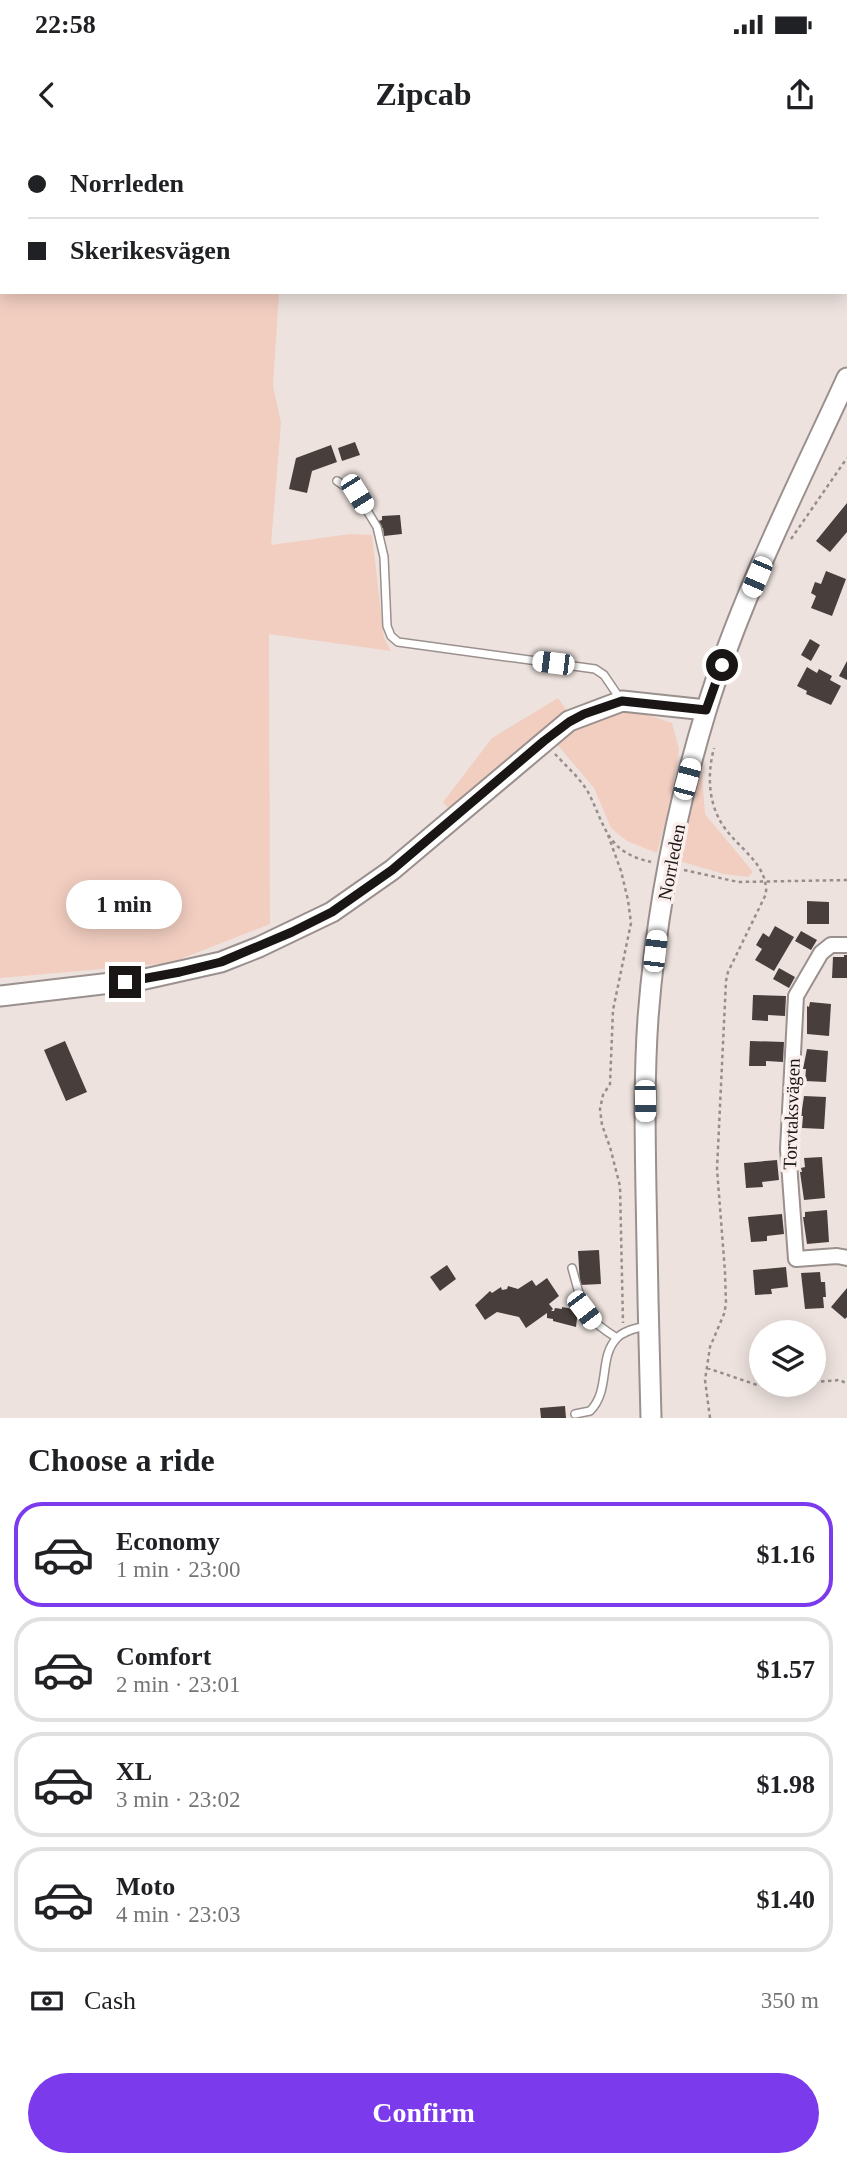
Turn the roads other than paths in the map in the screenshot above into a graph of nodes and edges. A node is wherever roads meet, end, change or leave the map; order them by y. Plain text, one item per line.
1 (847, 378) edge
2 (337, 481) dead end
3 (622, 701) junction
4 (706, 710) junction
5 (847, 945) edge
6 (0, 996) edge
7 (847, 1258) edge
8 (572, 1268) dead end
9 (649, 1325) junction
10 (620, 1336) junction
11 (575, 1414) dead end
12 (651, 1418) edge

1 - 4 main road, Norrleden
2 - 3 lane
3 - 4 main road
3 - 6 main road
4 - 9 main road, Norrleden
5 - 7 street, Torvtaksvägen
8 - 10 lane
9 - 10 lane
9 - 12 main road, Norrleden
10 - 11 lane

